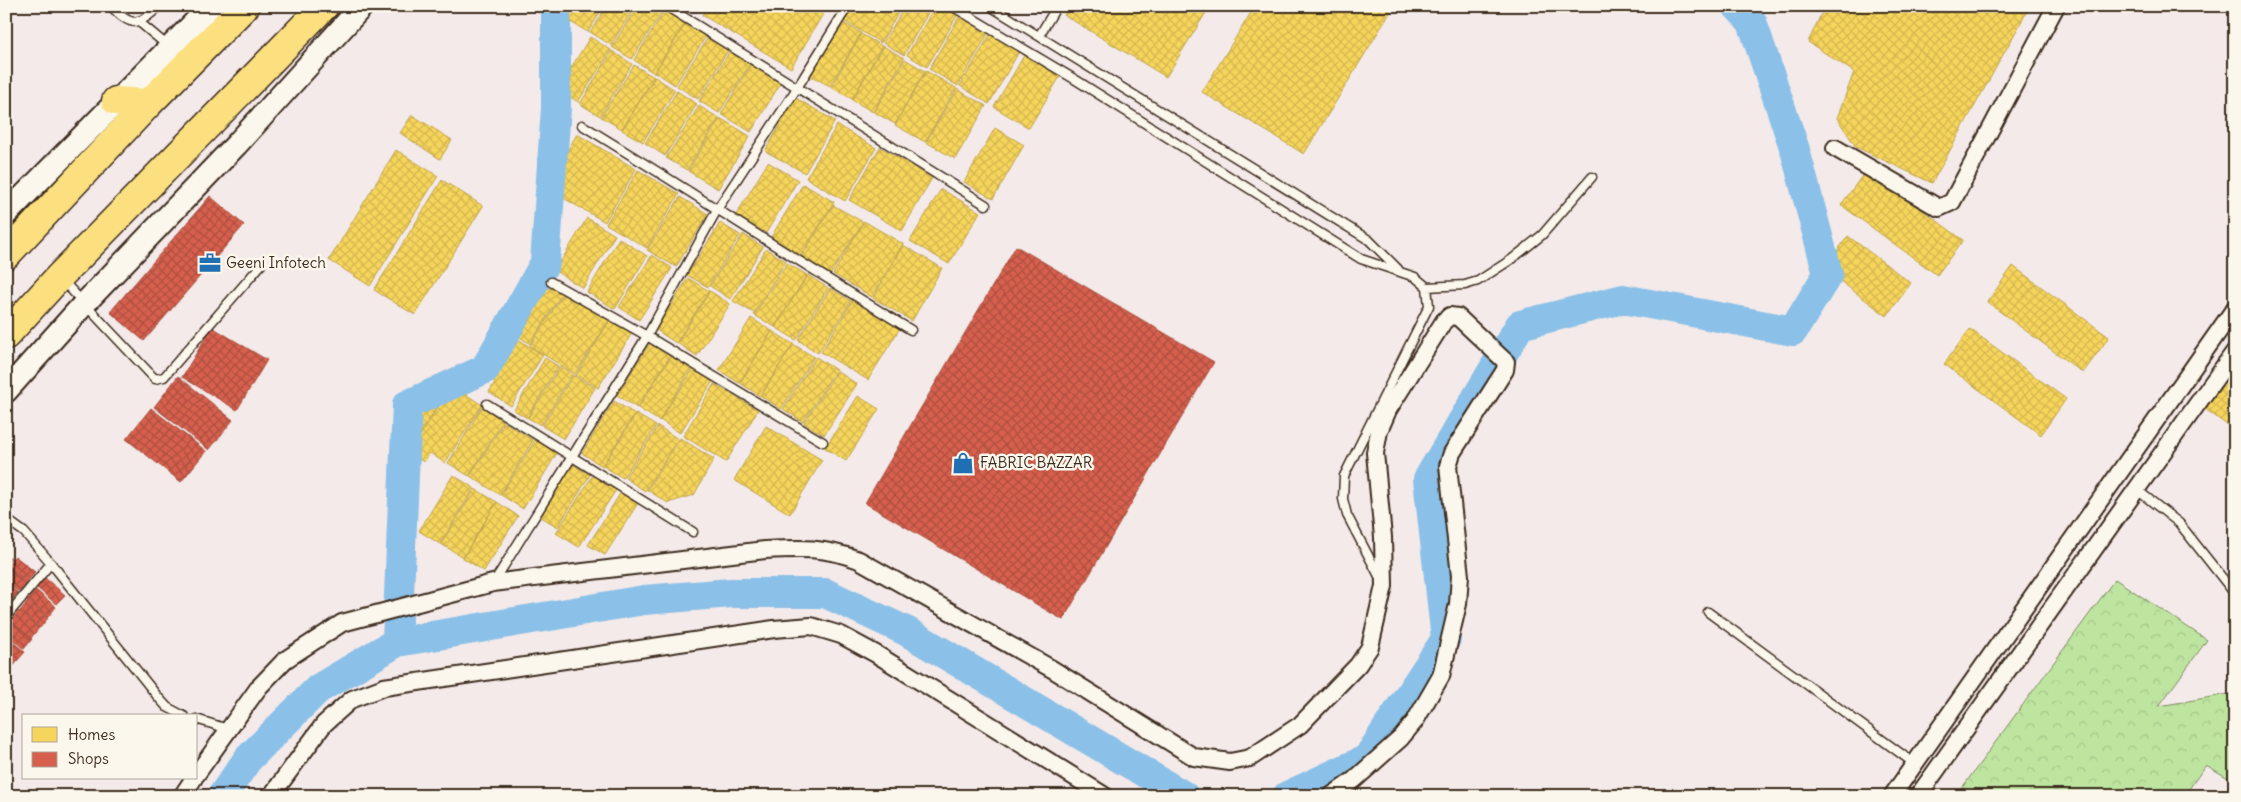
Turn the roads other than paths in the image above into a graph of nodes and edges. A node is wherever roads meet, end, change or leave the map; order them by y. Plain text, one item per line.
1 (111, 6) edge
2 (159, 6) edge
3 (211, 6) edge
4 (245, 6) edge
5 (324, 6) edge
6 (362, 6) edge
7 (666, 6) edge
8 (848, 6) edge
9 (952, 6) edge
10 (990, 6) edge
11 (1058, 6) edge
12 (2056, 6) edge
13 (138, 21) junction
14 (1039, 36) junction
15 (170, 47) junction
16 (798, 88) junction
17 (116, 101) junction
18 (149, 103) junction
19 (582, 125) dead end
20 (1835, 148) dead end
21 (1592, 177) dead end
22 (986, 205) dead end
23 (718, 208) junction
24 (6, 214) edge
25 (6, 255) edge
26 (261, 265) dead end
27 (1399, 270) junction
28 (59, 277) junction
29 (551, 282) dead end
30 (1427, 287) junction
31 (84, 304) junction
32 (2235, 308) edge
33 (911, 330) dead end
34 (6, 335) edge
35 (647, 336) junction
36 (2235, 350) edge
37 (6, 391) edge
38 (487, 404) dead end
39 (823, 442) dead end
40 (573, 456) junction
41 (2136, 489) junction
42 (6, 519) edge
43 (693, 532) dead end
44 (51, 563) junction
45 (493, 584) junction
46 (1384, 586) junction
47 (2235, 594) edge
48 (1708, 612) dead end
49 (6, 617) edge
50 (180, 714) edge
51 (198, 720) edge
52 (228, 728) junction
53 (1915, 764) junction
54 (198, 773) edge
55 (193, 780) edge
56 (182, 796) edge
57 (271, 796) edge
58 (1105, 796) edge
59 (1331, 796) edge
60 (1892, 796) edge
61 (1918, 796) edge

1 - 13 lane
2 - 13 lane
3 - 15 street
4 - 18 highway
5 - 28 highway
6 - 31 street
7 - 16 lane
8 - 16 lane
9 - 27 lane
10 - 14 lane
11 - 14 lane
12 - 20 street
13 - 15 lane
14 - 27 lane
15 - 17 street
16 - 22 lane
16 - 23 lane
17 - 18 highway
17 - 24 street
18 - 25 highway
19 - 23 lane
21 - 30 lane
23 - 33 lane
23 - 35 lane
26 - 31 lane
27 - 30 lane
28 - 31 lane
28 - 34 highway
29 - 35 lane
30 - 46 lane
31 - 37 street
32 - 53 street
35 - 39 lane
35 - 40 lane
36 - 41 street
38 - 40 lane
40 - 43 lane
40 - 45 lane
41 - 47 lane
41 - 61 street
42 - 44 lane
44 - 49 lane
44 - 50 lane
45 - 46 street
45 - 52 street
46 - 59 street
48 - 53 lane
51 - 52 lane
52 - 54 street
53 - 60 street
55 - 56 street
57 - 58 street

